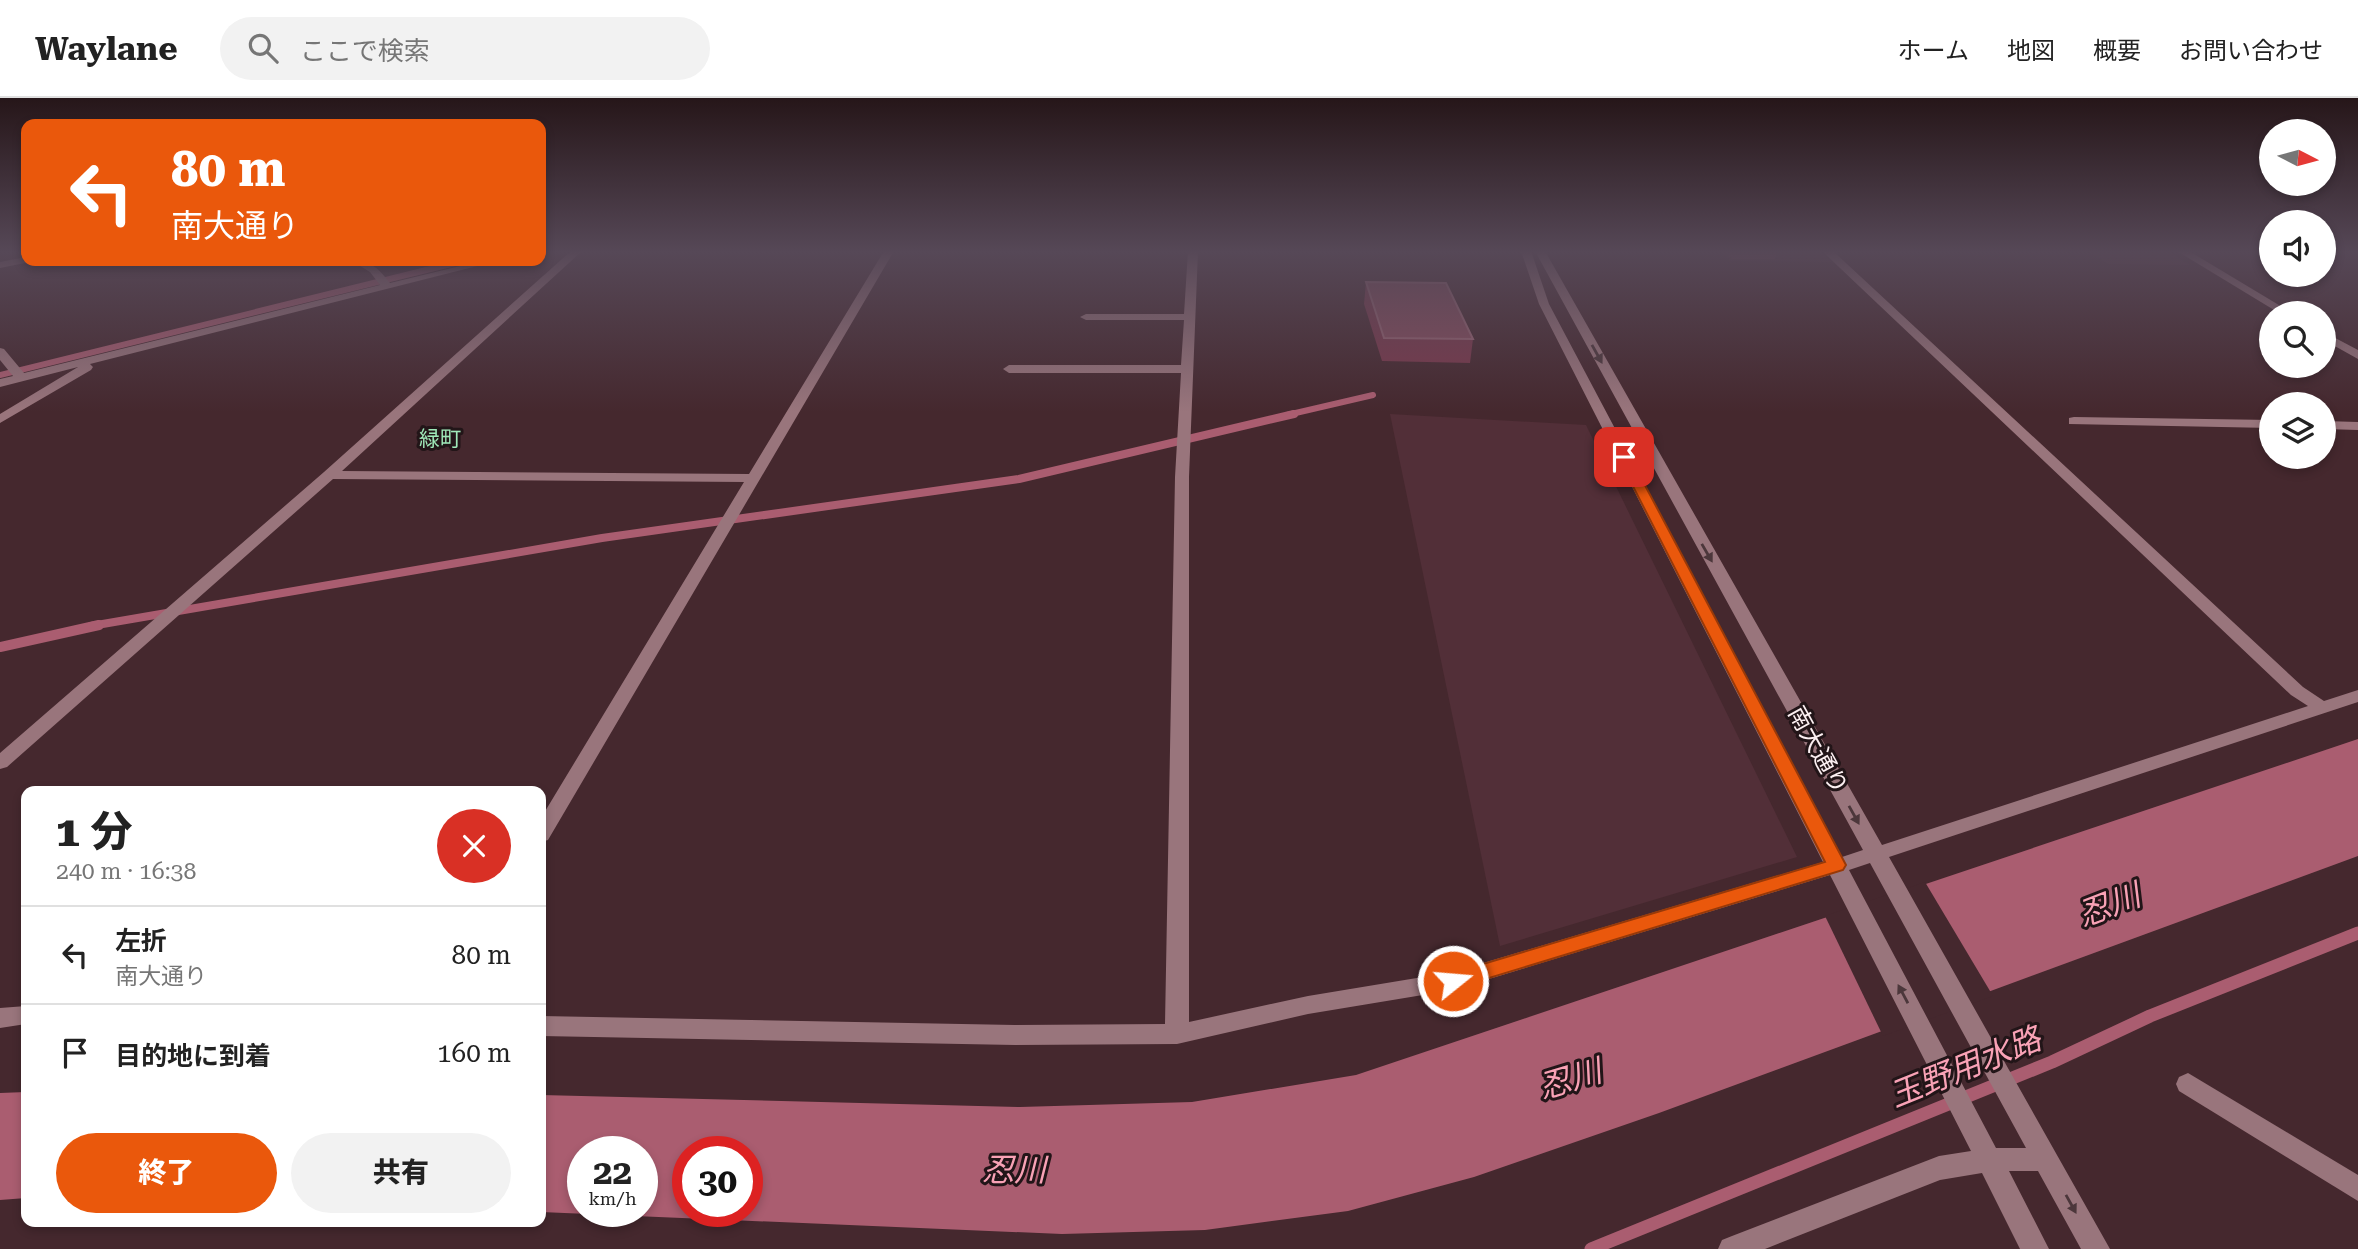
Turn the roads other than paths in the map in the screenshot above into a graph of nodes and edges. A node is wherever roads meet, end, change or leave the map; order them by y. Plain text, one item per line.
1 (315, 305) edge
2 (517, 305) edge
3 (856, 305) edge
4 (1190, 305) edge
5 (1544, 305) edge
6 (1570, 305) edge
7 (1884, 305) edge
8 (1086, 317) dead end
9 (1189, 317) junction
10 (2336, 342) edge
11 (0, 352) edge
12 (2358, 355) edge
13 (105, 356) junction
14 (1009, 369) dead end
15 (1186, 369) junction
16 (21, 378) junction
17 (0, 383) edge
18 (0, 419) edge
19 (2074, 421) dead end
20 (2259, 424) edge
21 (2336, 425) edge
22 (2358, 426) edge
23 (328, 475) junction
24 (753, 478) junction
25 (2358, 696) edge
26 (2321, 708) junction
27 (0, 763) edge
28 (546, 827) edge
29 (1880, 863) junction
30 (1840, 874) junction
31 (21, 1015) edge
32 (0, 1018) edge
33 (546, 1026) edge
34 (1177, 1034) junction
35 (2188, 1084) dead end
36 (2045, 1159) junction
37 (1989, 1160) junction
38 (2358, 1189) edge
39 (1732, 1249) edge
40 (2035, 1249) edge
41 (2096, 1249) edge

1 - 13 street
2 - 23 street
3 - 24 street
4 - 9 street
5 - 30 street, 南大通り
6 -> 29 street, 南大通り
7 - 26 street
8 - 9 street
9 - 15 street
10 - 12 street
11 - 16 street
13 - 16 street
13 - 18 street
14 - 15 street
15 - 34 street
16 - 17 street
19 - 20 street
21 - 22 street
23 - 24 street
23 - 27 street
24 - 28 street
25 - 26 street
26 - 29 street
29 - 30 street
29 - 36 street, 南大通り
30 - 34 street
37 -> 30 street, 南大通り
31 - 32 street
33 - 34 street
35 - 38 street
36 - 37 street
36 -> 41 street, 南大通り
37 - 39 street
37 - 40 street, 南大通り

